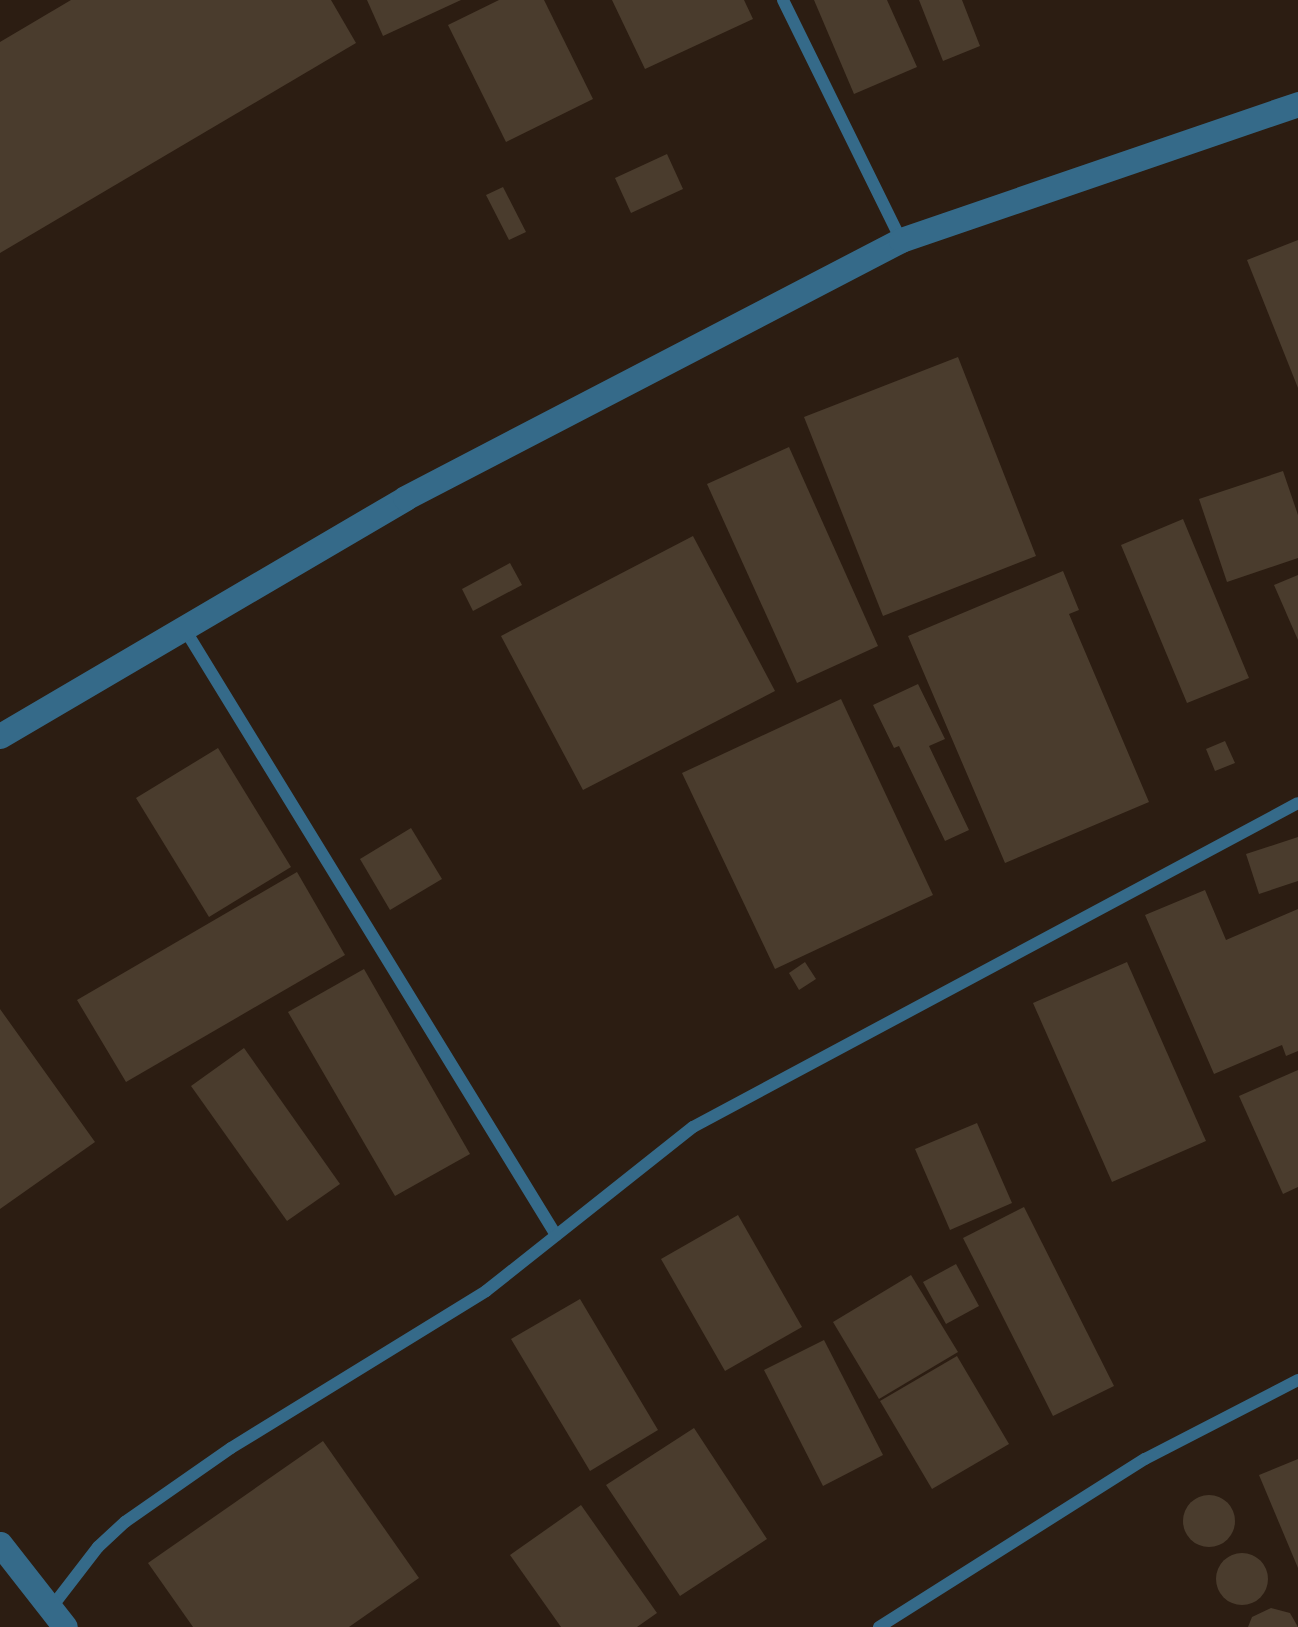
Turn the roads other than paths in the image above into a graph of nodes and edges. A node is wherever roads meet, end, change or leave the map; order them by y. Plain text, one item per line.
1 (784, 0) edge
2 (1298, 104) edge
3 (902, 240) junction
4 (183, 626) junction
5 (0, 736) edge
6 (1298, 803) edge
7 (556, 1236) junction
8 (1298, 1380) edge
9 (0, 1544) edge
10 (58, 1618) edge
11 (879, 1627) edge

1 - 3 lane
2 - 3 street
3 - 4 street
4 - 5 street
4 - 7 lane
6 - 7 lane
7 - 10 lane
8 - 11 lane
9 - 10 street

